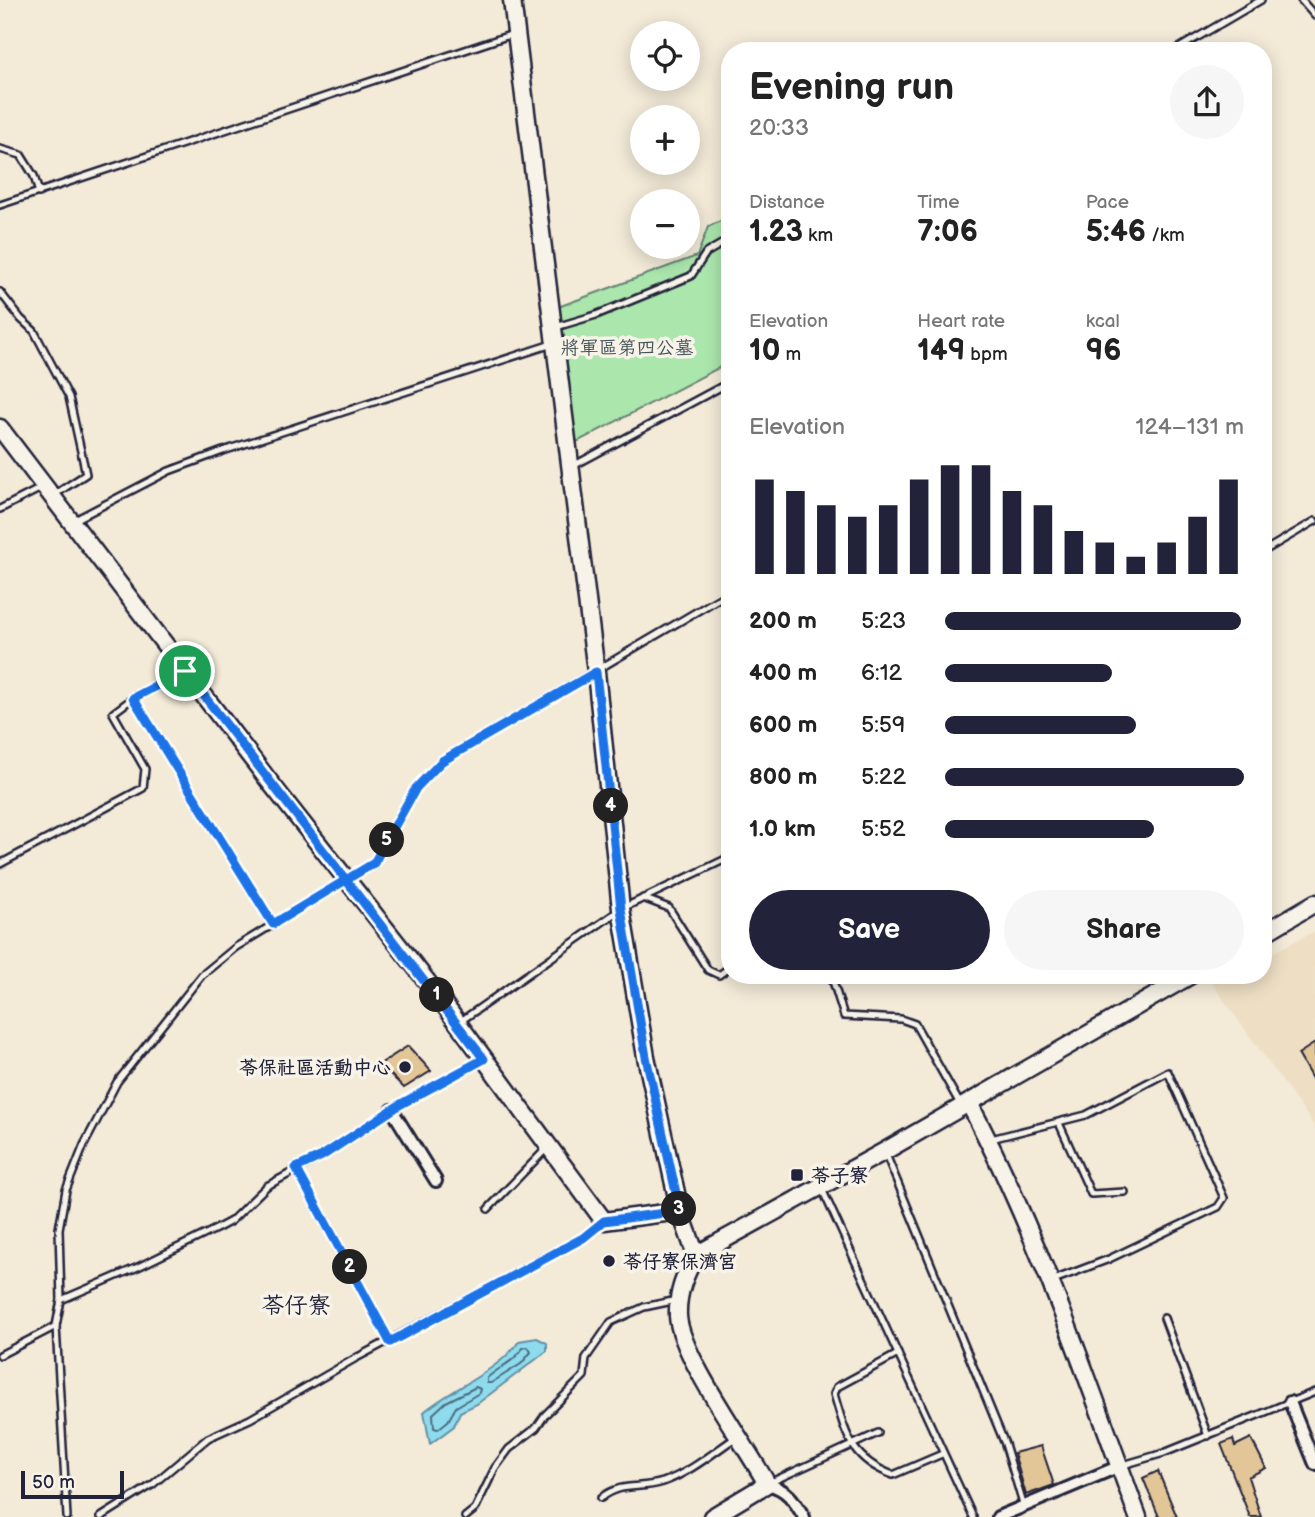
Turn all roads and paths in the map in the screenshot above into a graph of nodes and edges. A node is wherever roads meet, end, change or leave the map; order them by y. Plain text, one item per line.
1 (512, 0) edge
2 (1261, 0) edge
3 (1301, 0) edge
4 (1315, 16) edge
5 (516, 33) junction
6 (1189, 42) edge
7 (0, 149) edge
8 (39, 193) junction
9 (0, 205) edge
10 (721, 244) edge
11 (0, 292) edge
12 (554, 335) junction
13 (721, 388) edge
14 (0, 428) edge
15 (570, 467) junction
16 (47, 492) junction
17 (0, 509) edge
18 (73, 521) junction
19 (1315, 521) edge
20 (1272, 546) edge
21 (721, 597) edge
22 (185, 671) junction
23 (596, 672) junction
24 (133, 698) junction
25 (721, 861) edge
26 (0, 864) edge
27 (345, 880) junction
28 (642, 898) junction
29 (1315, 903) edge
30 (621, 909) junction
31 (273, 924) junction
32 (1272, 928) edge
33 (721, 974) edge
34 (834, 984) edge
35 (1163, 984) edge
36 (458, 1023) junction
37 (484, 1059) junction
38 (965, 1105) junction
39 (392, 1110) junction
40 (1059, 1123) junction
41 (988, 1140) junction
42 (549, 1146) junction
43 (885, 1151) junction
44 (296, 1168) junction
45 (436, 1181) dead end
46 (820, 1185) junction
47 (1125, 1192) dead end
48 (488, 1209) dead end
49 (680, 1211) junction
50 (604, 1221) junction
51 (696, 1255) junction
52 (1048, 1282) junction
53 (61, 1300) junction
54 (678, 1300) junction
55 (1164, 1318) dead end
56 (56, 1326) junction
57 (390, 1342) junction
58 (898, 1354) junction
59 (0, 1355) edge
60 (1315, 1392) edge
61 (1290, 1402) junction
62 (878, 1433) dead end
63 (739, 1436) junction
64 (1208, 1436) junction
65 (850, 1446) junction
66 (942, 1454) junction
67 (1315, 1464) edge
68 (1120, 1466) junction
69 (767, 1484) junction
70 (601, 1498) dead end
71 (1023, 1504) junction
72 (67, 1517) edge
73 (101, 1517) edge
74 (465, 1517) edge
75 (712, 1517) edge
76 (804, 1517) edge
77 (973, 1517) edge
78 (998, 1517) edge
79 (1139, 1517) edge

1 - 5 street
2 - 6 lane
3 - 4 lane
5 - 8 lane
5 - 12 street
7 - 8 lane
8 - 9 lane
10 - 12 lane
11 - 16 lane
12 - 15 street
12 - 18 lane
13 - 15 lane
14 - 16 street
15 - 23 street
16 - 17 lane
16 - 18 street
18 - 22 street
19 - 20 lane
21 - 23 lane
22 - 24 lane
22 - 27 street
23 - 27 lane
23 - 30 street
24 - 26 lane
24 - 31 lane
25 - 28 lane
27 - 31 lane
27 - 36 street
28 - 30 lane
28 - 33 lane
29 - 32 street
30 - 36 lane
30 - 49 street
31 - 53 lane
34 - 38 lane
35 - 38 street
36 - 37 street
37 - 39 lane
37 - 42 street
38 - 41 street
38 - 43 street
39 - 44 lane
39 - 45 street
40 - 41 lane
40 - 47 lane
40 - 52 lane
41 - 52 street
42 - 48 lane
42 - 50 street
43 - 46 street
43 - 71 lane
44 - 53 lane
44 - 57 lane
46 - 51 street
46 - 58 lane
49 - 50 street
49 - 51 street
50 - 57 lane
51 - 54 street
52 - 68 street
53 - 56 lane
54 - 63 street
54 - 74 lane
55 - 64 lane
56 - 59 lane
56 - 72 lane
57 - 73 lane
58 - 65 lane
58 - 66 lane
60 - 61 lane
61 - 64 lane
61 - 67 street
62 - 65 lane
63 - 69 street
63 - 70 lane
64 - 68 lane
65 - 66 lane
65 - 69 lane
66 - 77 lane
68 - 71 street
68 - 79 street
69 - 75 street
69 - 76 street
71 - 78 street

